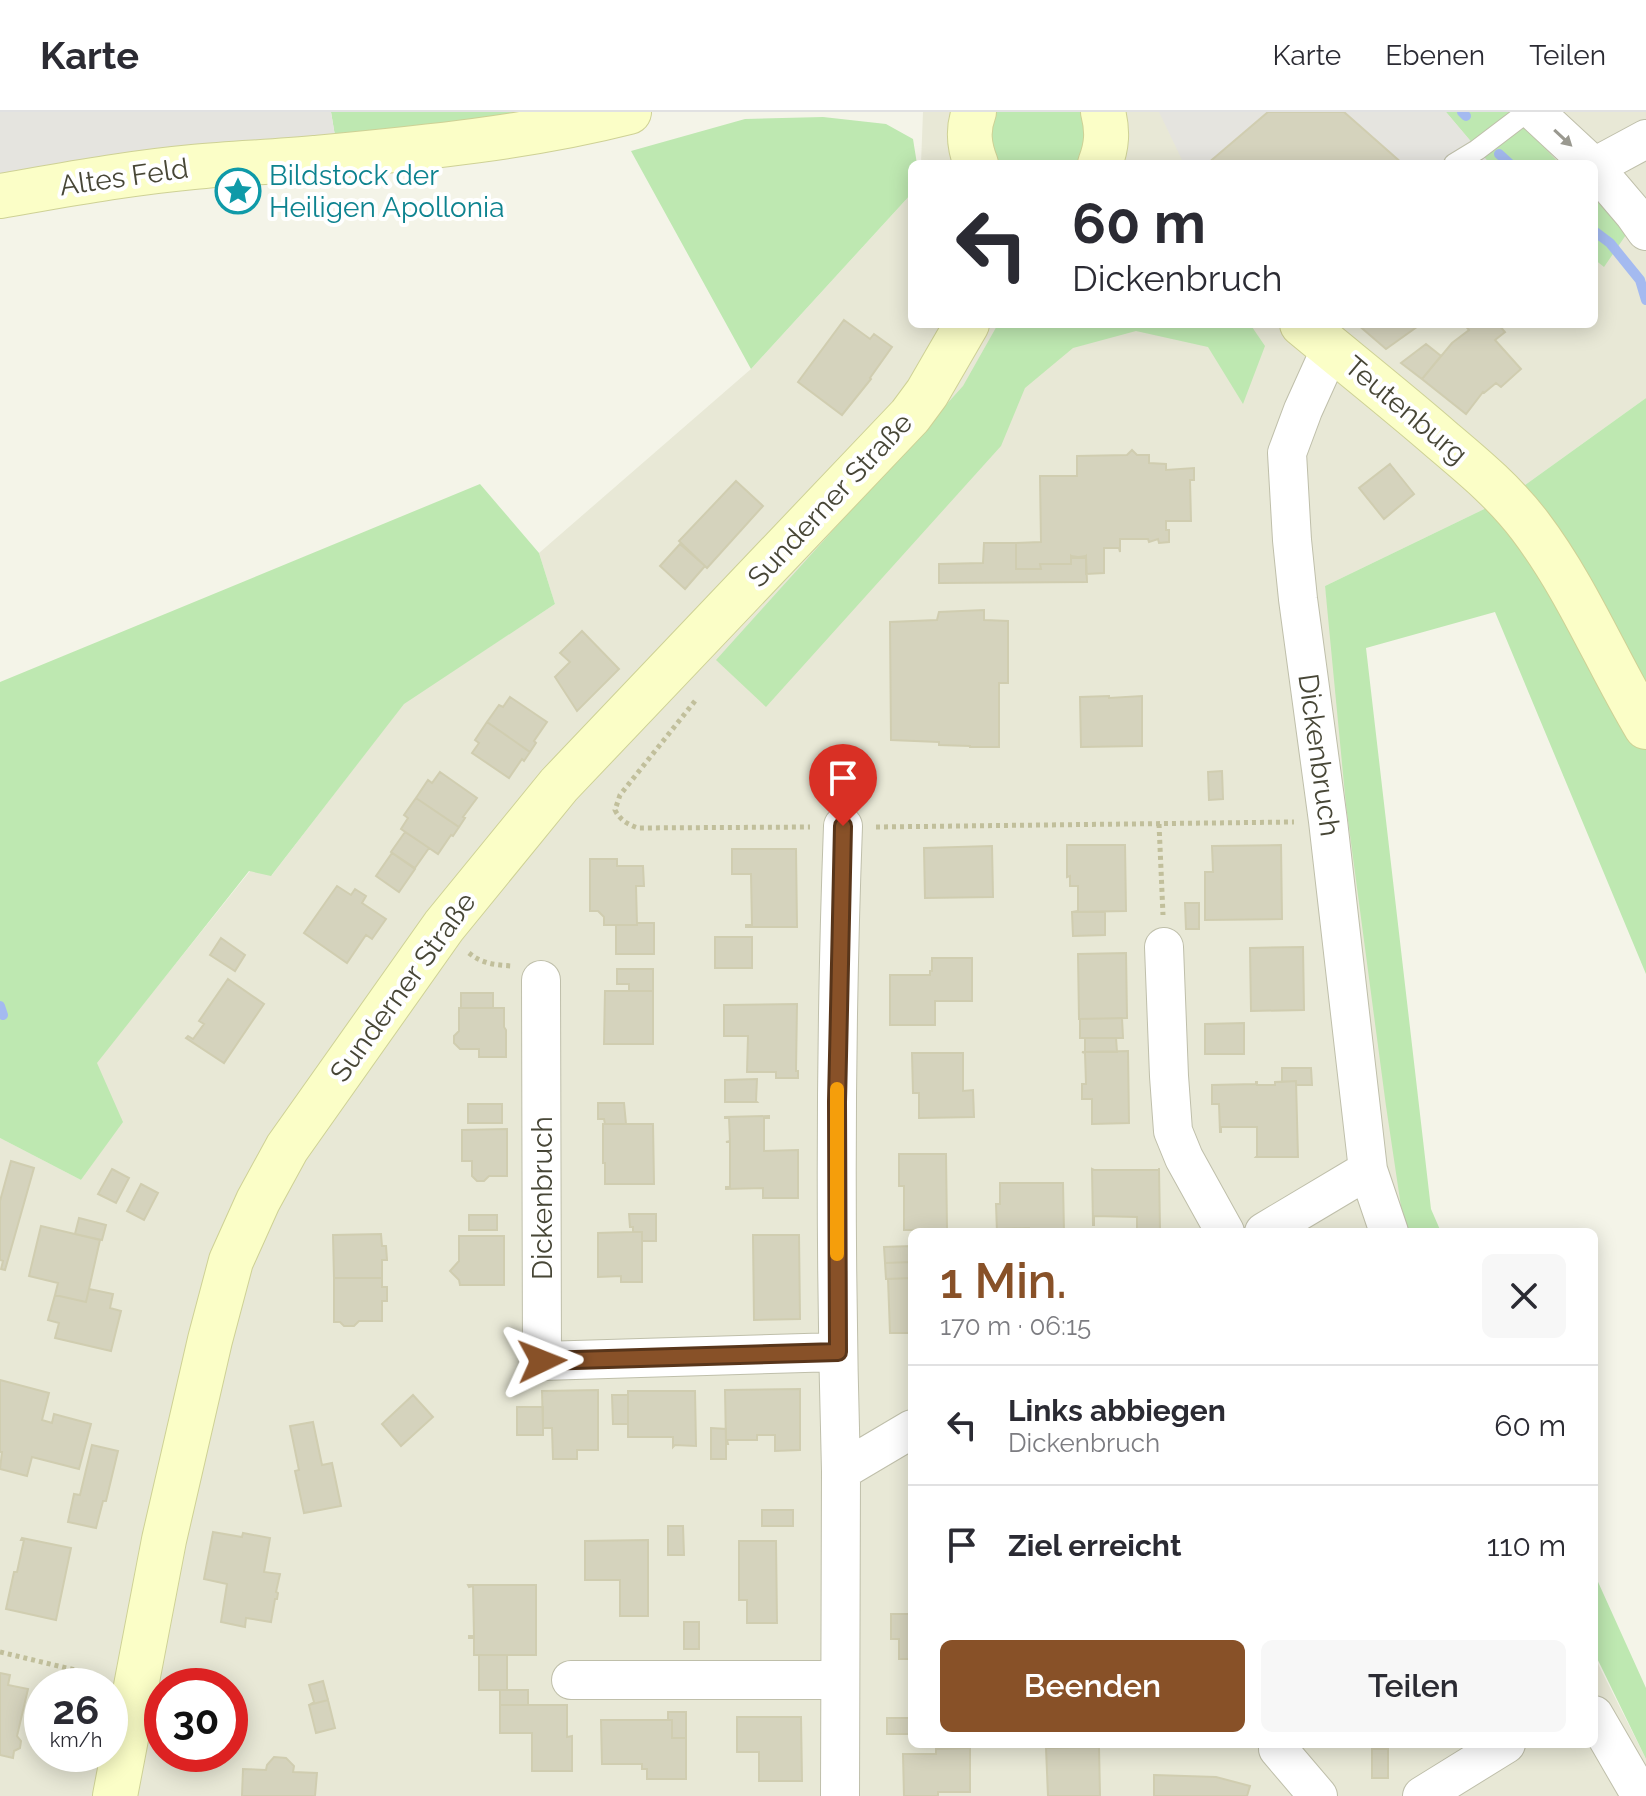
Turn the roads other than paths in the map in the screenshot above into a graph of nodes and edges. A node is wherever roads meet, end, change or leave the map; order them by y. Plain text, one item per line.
1 (629, 112) edge
2 (974, 112) edge
3 (1107, 113) edge
4 (1526, 114) edge
5 (1646, 139) edge
6 (974, 160) edge
7 (1102, 160) edge
8 (1461, 160) edge
9 (1586, 160) edge
10 (1598, 163) edge
11 (1598, 171) edge
12 (0, 196) edge
13 (1646, 231) edge
14 (965, 328) edge
15 (1316, 336) edge
16 (1646, 727) edge
17 (843, 826) road end
18 (1164, 947) road end
19 (541, 980) road end
20 (1368, 1170) junction
21 (1223, 1228) edge
22 (1271, 1228) edge
23 (1388, 1228) edge
24 (838, 1352) junction
25 (908, 1431) edge
26 (841, 1471) junction
27 (571, 1680) dead end
28 (839, 1680) junction
29 (1598, 1722) edge
30 (1500, 1748) edge
31 (1278, 1749) dead end
32 (115, 1796) edge
33 (840, 1796) edge
34 (1318, 1796) edge
35 (1422, 1796) edge
36 (1641, 1796) edge

1 - 12 main road, Altes Feld
2 - 6 main road
3 - 7 main road
4 - 8 lane
4 -> 9 street
5 - 10 street
11 - 13 street
14 - 32 main road, Sunderner Straße
15 - 16 main road, Teutenburg
15 - 20 street, Dickenbruch
17 - 24 street
18 - 21 street
19 - 24 street, Dickenbruch
20 - 22 street
20 - 23 street, Dickenbruch
24 - 26 street
25 - 26 street
26 - 28 street
27 - 28 street
28 - 33 street
29 - 36 street
30 - 35 street
31 - 34 street

